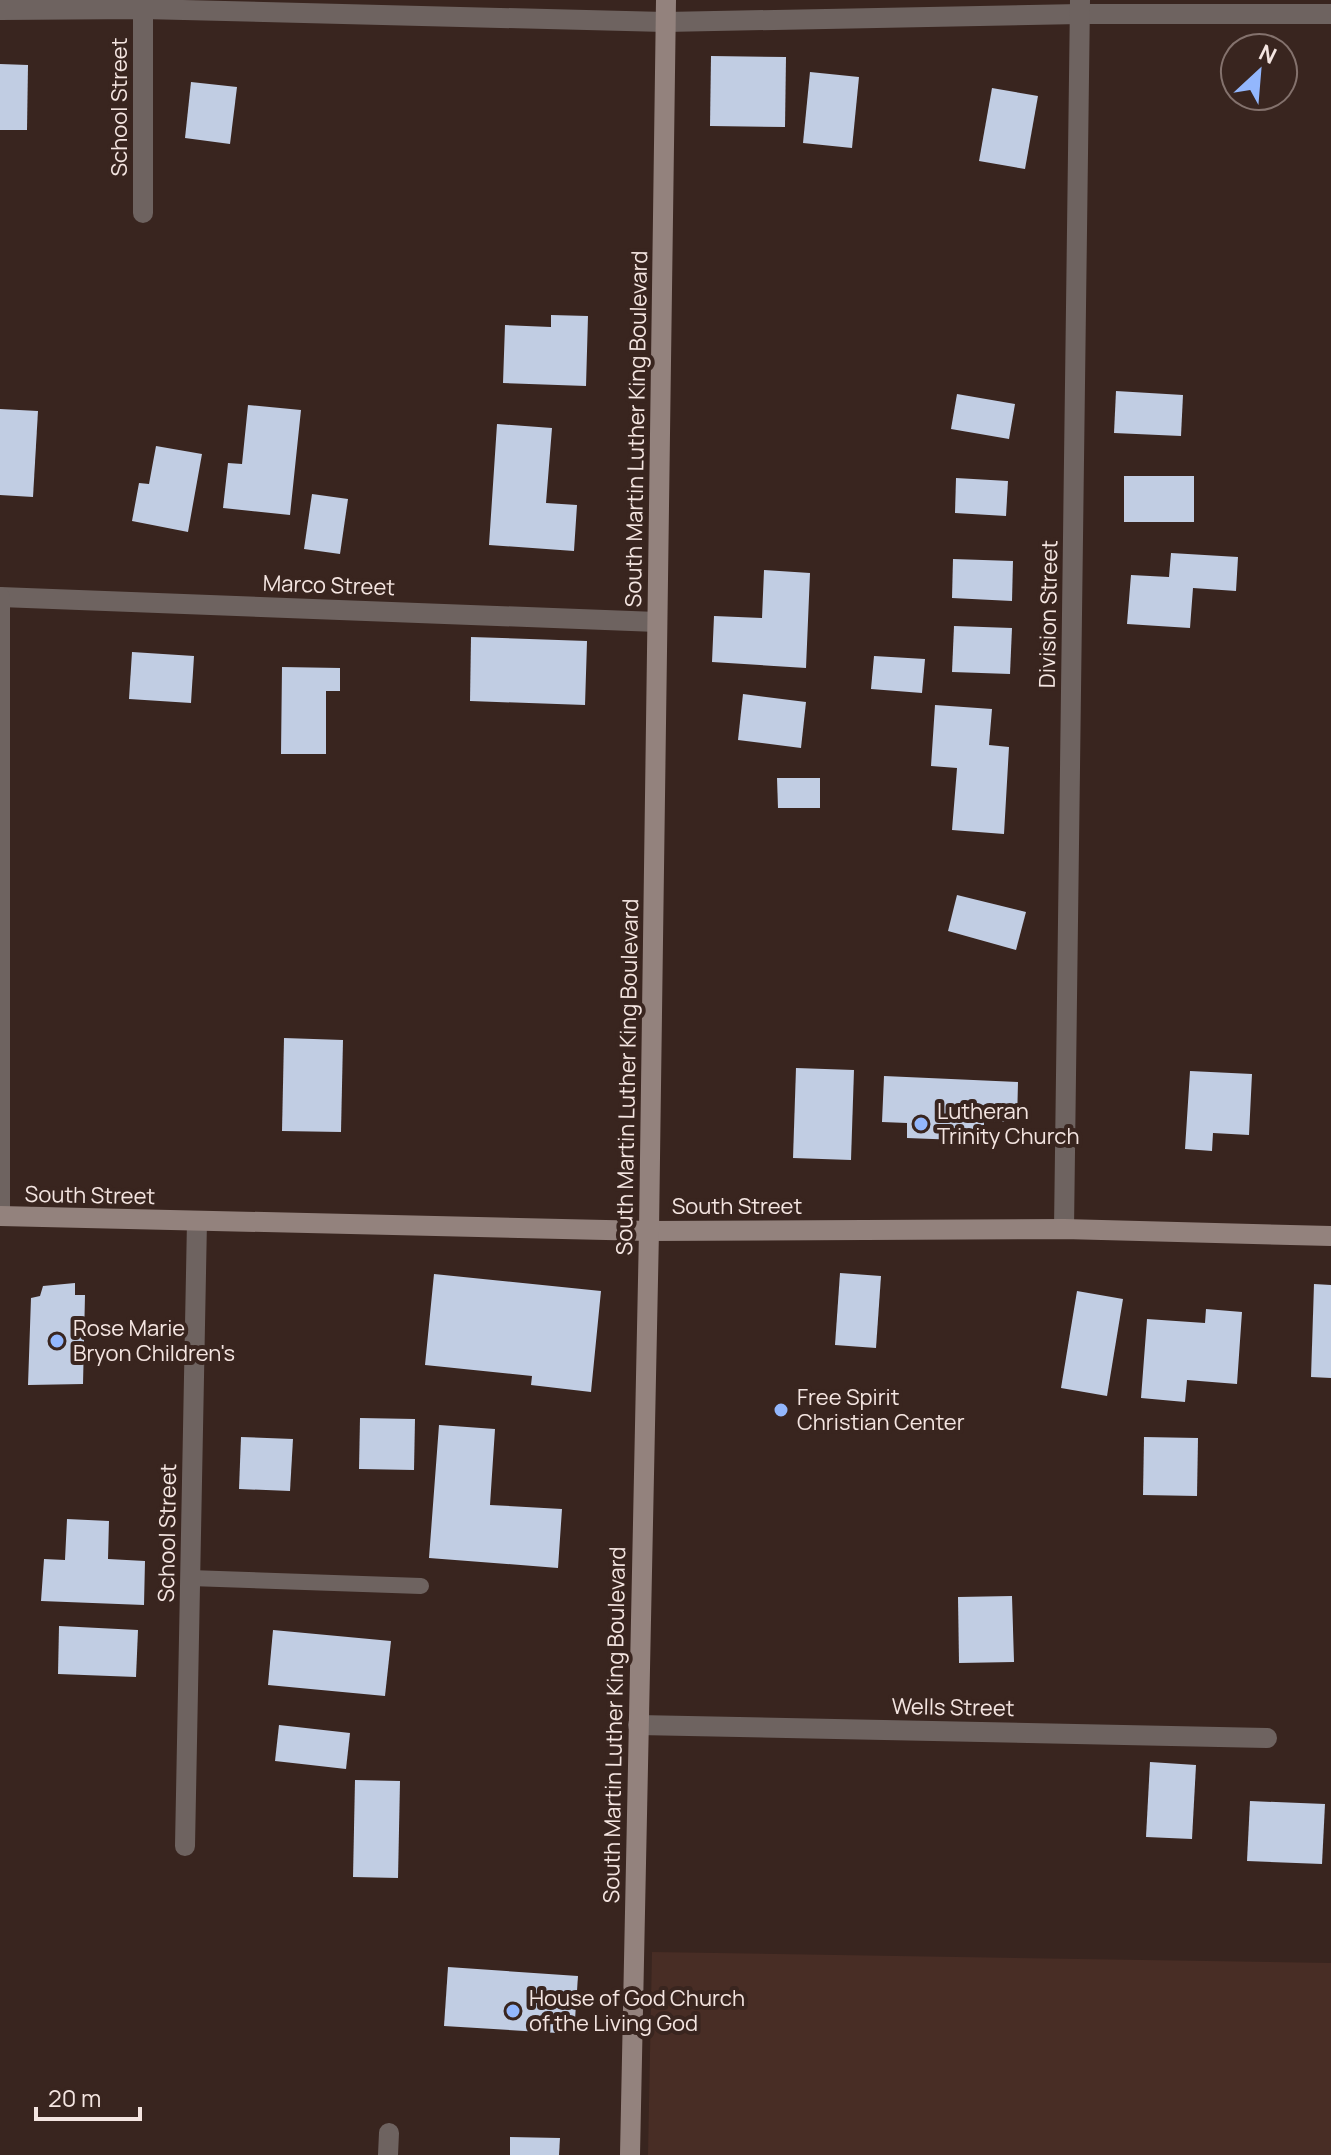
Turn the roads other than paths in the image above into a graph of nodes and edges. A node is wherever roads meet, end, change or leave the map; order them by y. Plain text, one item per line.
1 (666, 0) edge
2 (143, 4) edge
3 (1080, 7) edge
4 (0, 10) edge
5 (1331, 14) edge
6 (665, 22) junction
7 (143, 213) dead end
8 (0, 597) edge
9 (657, 622) junction
10 (0, 1216) edge
11 (197, 1221) junction
12 (1064, 1229) junction
13 (649, 1231) junction
14 (1331, 1236) edge
15 (190, 1578) junction
16 (421, 1586) dead end
17 (638, 1725) junction
18 (1267, 1738) dead end
19 (185, 1846) dead end
20 (389, 2133) dead end
21 (388, 2155) edge
22 (630, 2155) edge

1 - 6 street, South Martin Luther King Boulevard
2 - 4 street
2 - 6 street
2 - 7 street, School Street
3 - 5 street
3 - 6 street
3 - 12 street, Division Street
6 - 9 street, South Martin Luther King Boulevard
8 - 9 street, Marco Street
8 - 10 street
9 - 13 street, South Martin Luther King Boulevard
10 - 11 street, South Street
11 - 13 street, South Street
11 - 15 street, School Street
12 - 13 street, South Street
12 - 14 street, South Street
13 - 17 street, South Martin Luther King Boulevard
15 - 16 lane
15 - 19 street, School Street
17 - 18 street, Wells Street
17 - 22 street, South Martin Luther King Boulevard
20 - 21 street

